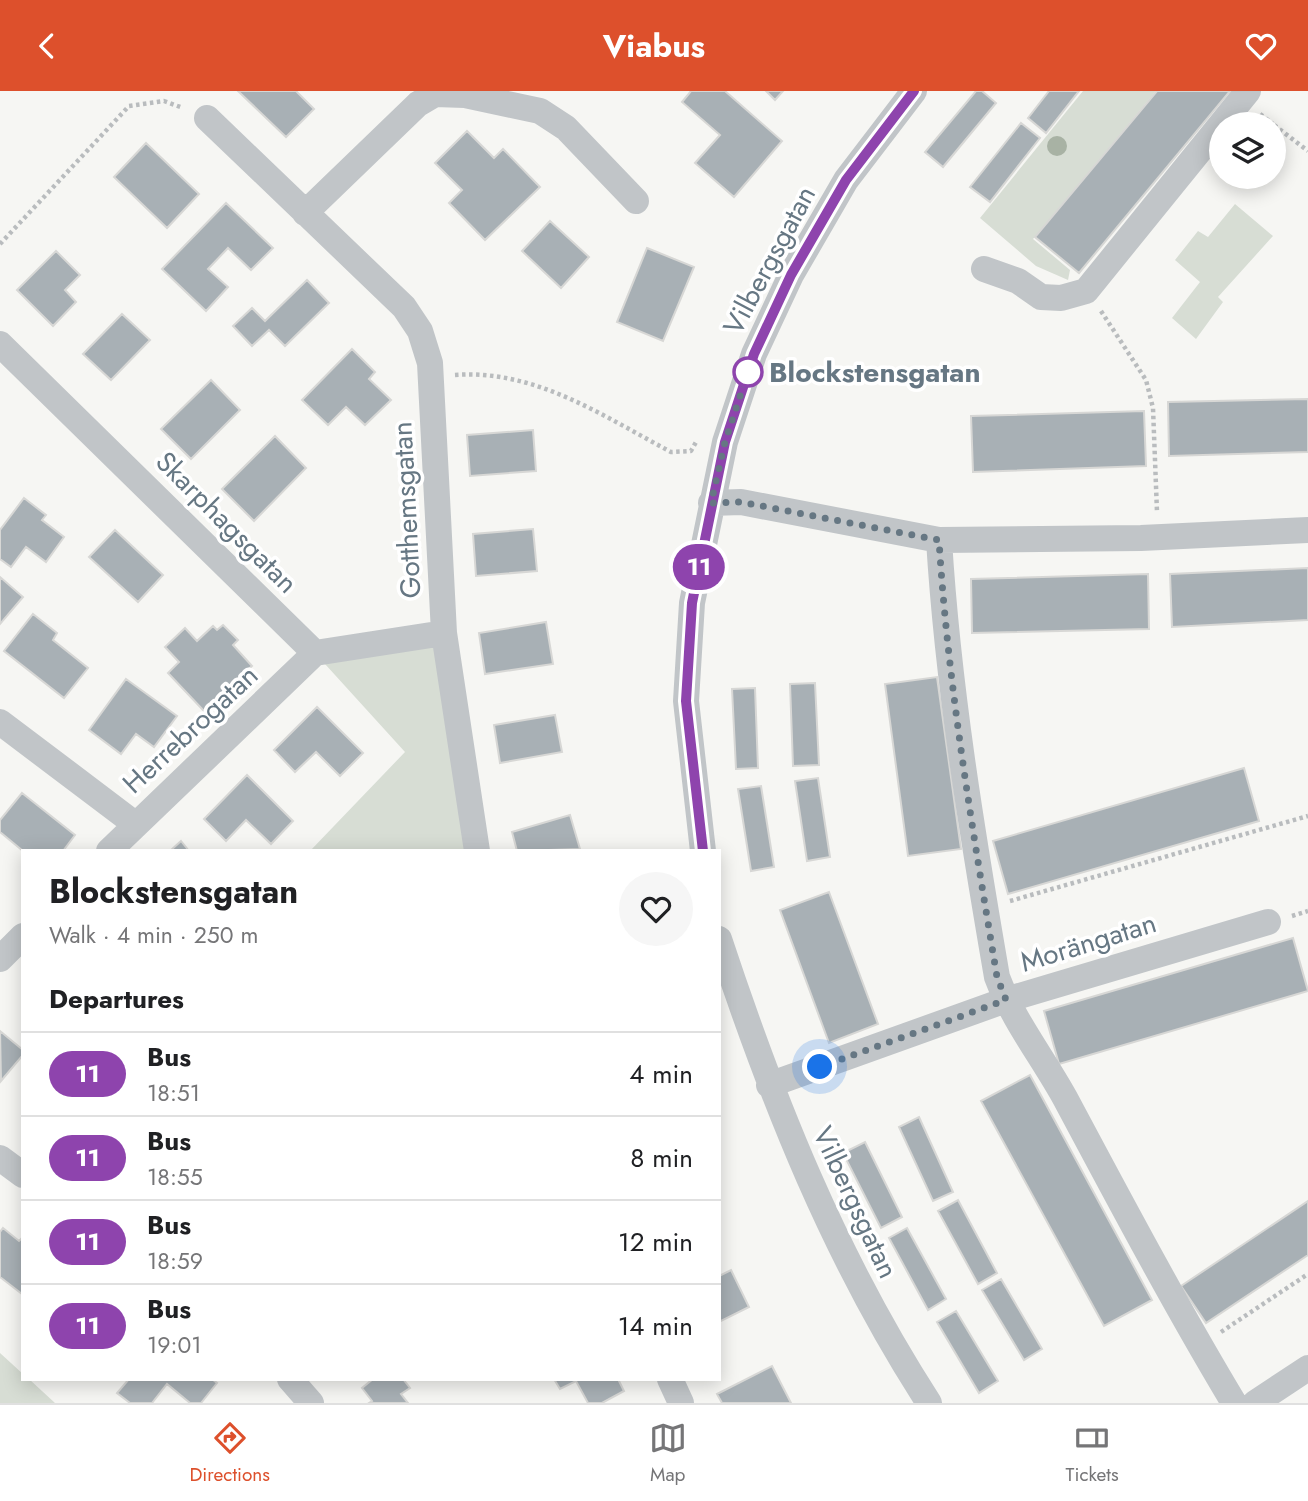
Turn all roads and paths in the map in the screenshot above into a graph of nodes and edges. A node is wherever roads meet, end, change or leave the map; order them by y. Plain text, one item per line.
1 (914, 91) edge
2 (1248, 91) edge
3 (207, 118) joint
4 (1286, 134) edge
5 (1308, 151) edge
6 (636, 201) dead end
7 (305, 213) junction
8 (0, 244) edge
9 (984, 269) dead end
10 (1086, 291) junction
11 (0, 344) edge
12 (431, 377) junction
13 (725, 442) junction
14 (711, 503) junction
15 (1308, 530) edge
16 (1159, 537) junction
17 (939, 540) junction
18 (444, 633) junction
19 (315, 653) junction
20 (0, 722) edge
21 (1308, 816) edge
22 (135, 824) junction
23 (110, 849) edge
24 (477, 849) edge
25 (703, 849) edge
26 (986, 908) junction
27 (1268, 922) dead end
28 (21, 938) edge
29 (721, 945) edge
30 (0, 959) edge
31 (1006, 1000) junction
32 (769, 1085) junction
33 (0, 1158) edge
34 (21, 1174) edge
35 (1308, 1274) edge
36 (1199, 1346) junction
37 (1308, 1368) edge
38 (292, 1381) edge
39 (671, 1381) edge
40 (311, 1403) edge
41 (681, 1403) edge
42 (929, 1403) edge
43 (1234, 1403) edge
44 (1255, 1403) edge

1 - 13 street, Vilbergsgatan
2 - 10 street
3 - 7 street, Gotthemsgatan
3 - 8 path
4 - 5 path
6 - 7 street
7 - 12 street, Gotthemsgatan
9 - 10 street
10 - 16 path
11 - 19 street, Skarphagsgatan
12 - 13 path
12 - 18 street, Gotthemsgatan
13 - 14 street, Vilbergsgatan
14 - 17 street
14 - 25 street, Vilbergsgatan
15 - 16 street
16 - 17 street
17 - 26 street
18 - 19 street
18 - 24 street, Gotthemsgatan
19 - 22 street, Herrebrogatan
20 - 22 street
21 - 26 path
22 - 23 street, Herrebrogatan
26 - 31 street
27 - 31 street, Morängatan
28 - 30 street
29 - 32 street, Vilbergsgatan
31 - 32 street, Morängatan
31 - 36 street
32 - 42 street, Vilbergsgatan
33 - 34 street
35 - 36 path
36 - 43 street
37 - 44 street
38 - 40 street
39 - 41 street

